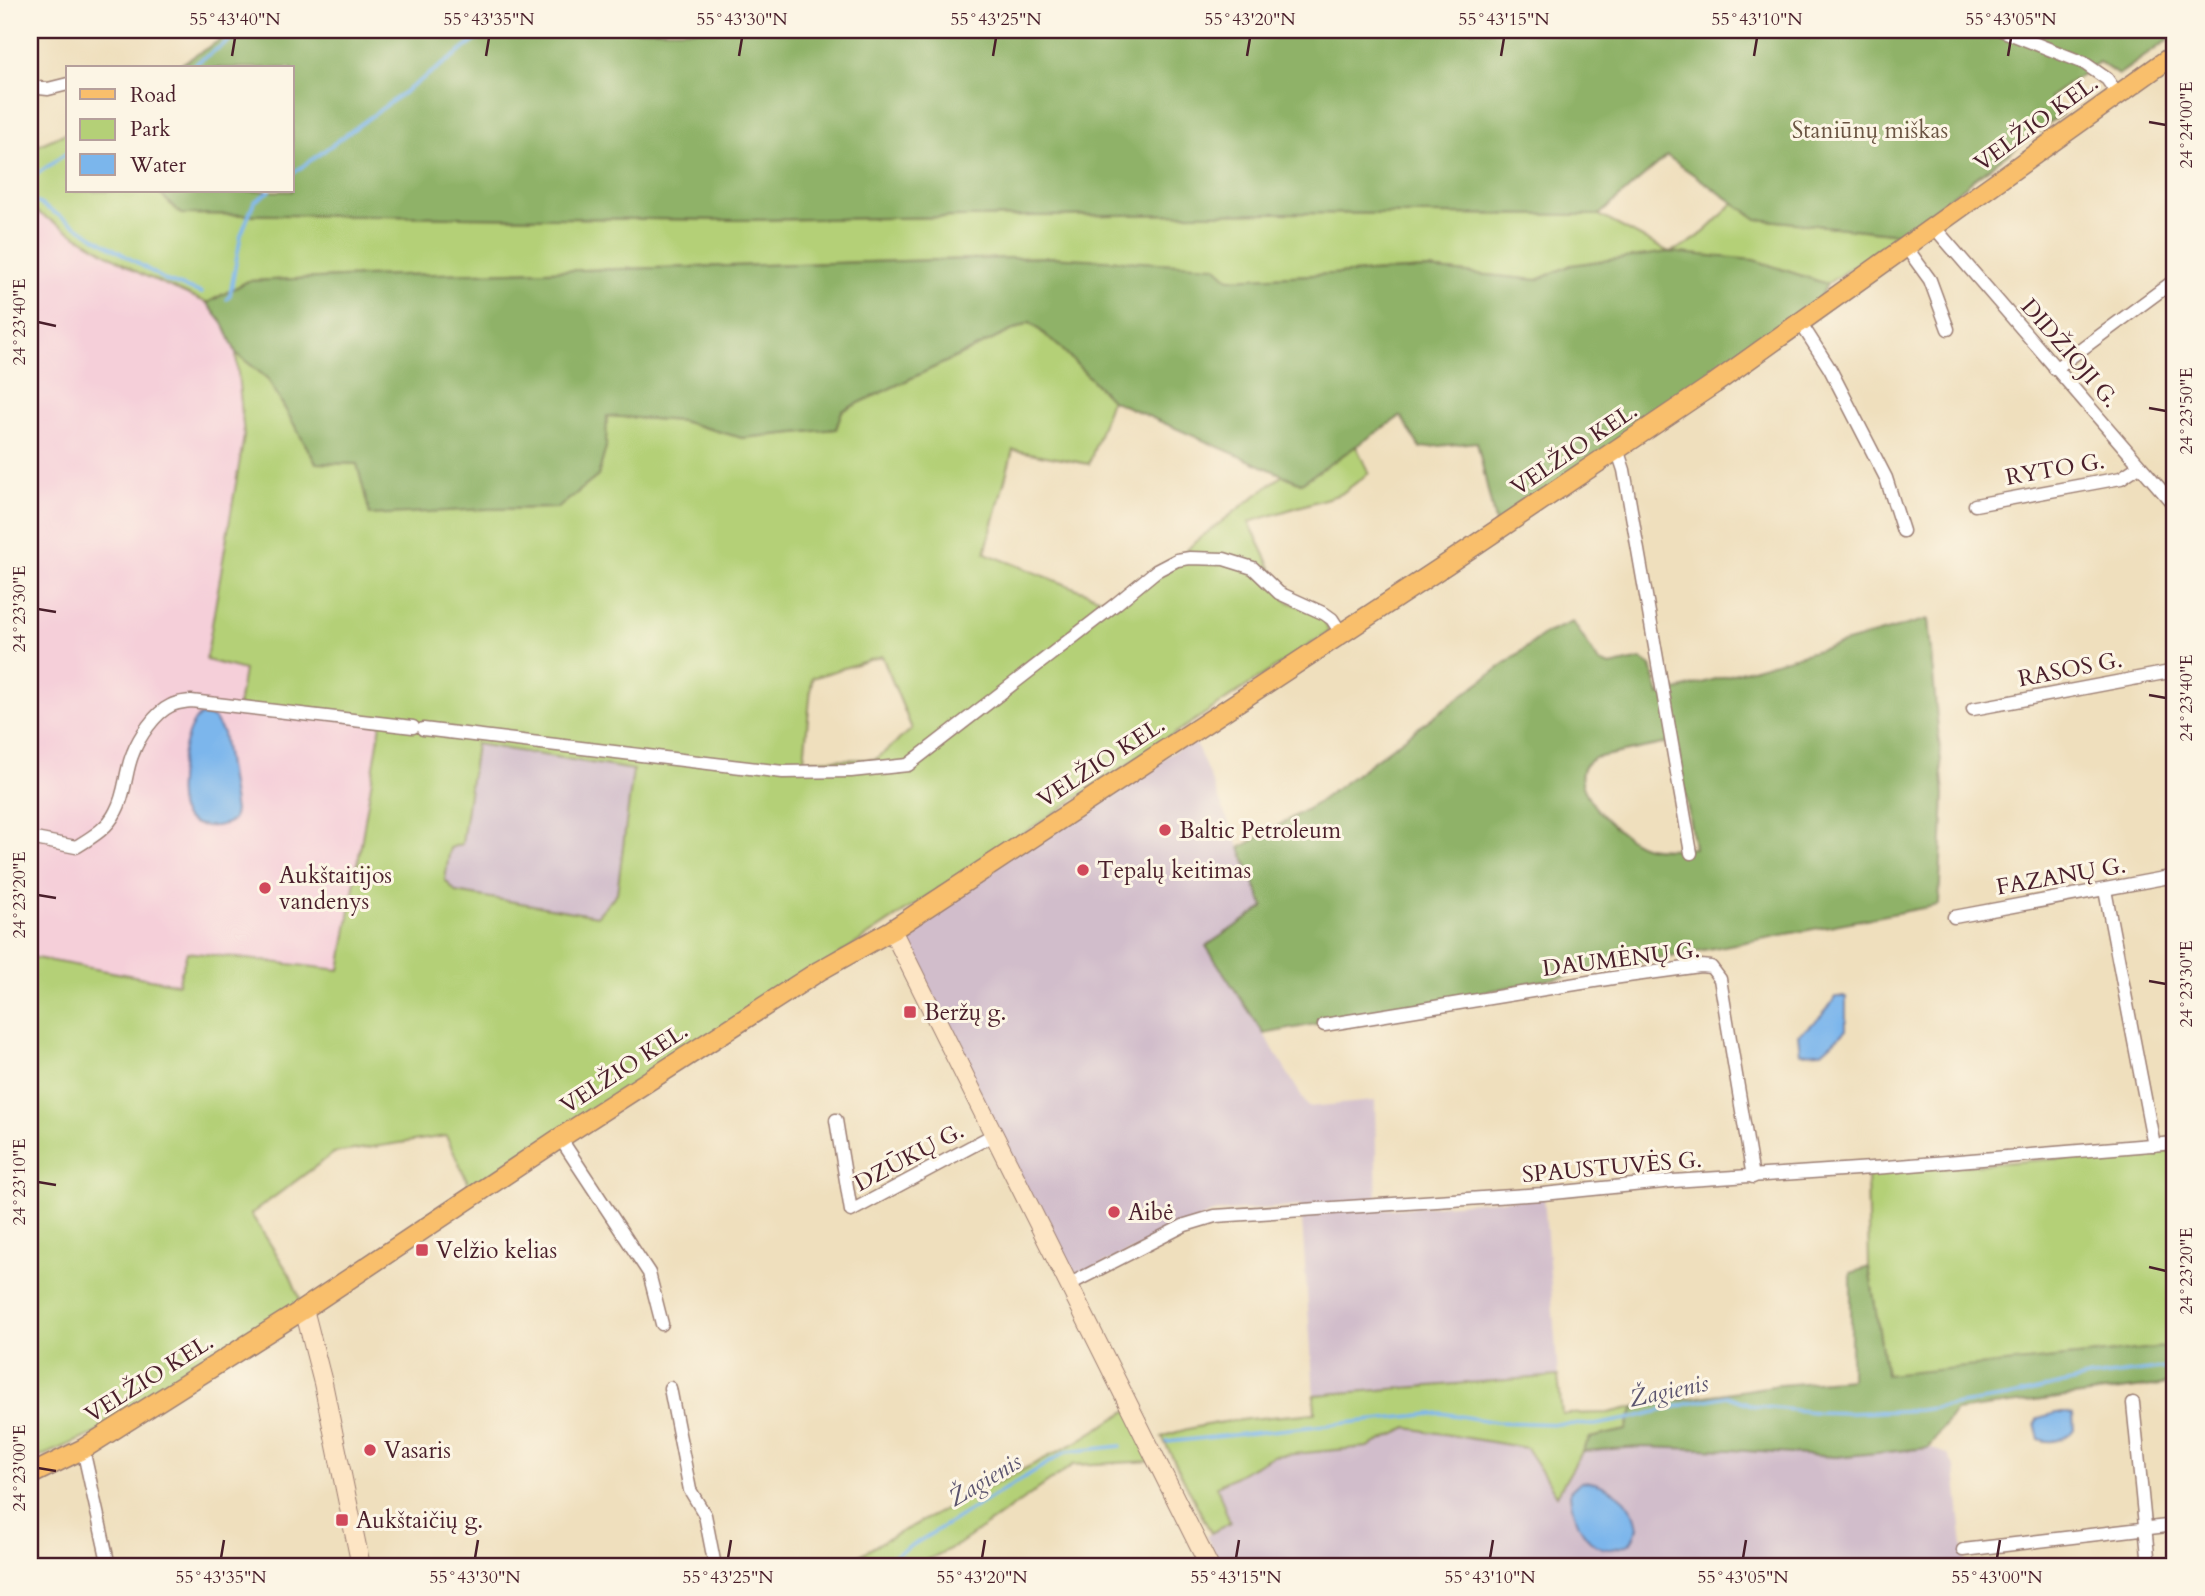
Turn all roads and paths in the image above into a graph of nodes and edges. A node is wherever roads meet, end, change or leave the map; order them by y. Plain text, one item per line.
1 (2001, 30) edge
2 (2175, 54) edge
3 (66, 84) edge
4 (30, 87) edge
5 (2118, 95) junction
6 (1934, 227) junction
7 (1906, 247) junction
8 (2175, 279) edge
9 (1800, 323) junction
10 (1948, 329) dead end
11 (2055, 369) junction
12 (1617, 449) junction
13 (2139, 466) junction
14 (1975, 505) dead end
15 (2175, 506) edge
16 (1903, 531) dead end
17 (1341, 634) junction
18 (2175, 671) edge
19 (1973, 709) dead end
20 (30, 838) edge
21 (1691, 853) dead end
22 (2175, 876) edge
23 (2105, 890) junction
24 (1954, 917) dead end
25 (891, 930) junction
26 (1324, 1026) dead end
27 (836, 1120) dead end
28 (993, 1135) junction
29 (560, 1138) junction
30 (2175, 1143) edge
31 (2154, 1145) junction
32 (1753, 1177) junction
33 (1068, 1285) junction
34 (304, 1308) junction
35 (662, 1324) dead end
36 (670, 1388) dead end
37 (2133, 1403) dead end
38 (83, 1449) junction
39 (30, 1475) edge
40 (2175, 1525) edge
41 (2146, 1530) junction
42 (1963, 1550) dead end
43 (109, 1566) edge
44 (361, 1566) edge
45 (715, 1566) edge
46 (1209, 1566) edge
47 (2149, 1566) edge

1 - 5 street
2 - 5 main road, VELŽIO KEL.
3 - 4 street
5 - 6 main road, VELŽIO KEL.
6 - 7 main road, VELŽIO KEL.
6 - 11 street, DIDŽIOJI G.
7 - 9 main road, VELŽIO KEL.
7 - 10 street
8 - 11 street
9 - 12 main road, VELŽIO KEL.
9 - 16 street
11 - 13 street, DIDŽIOJI G.
12 - 17 main road, VELŽIO KEL.
12 - 21 street
13 - 14 street, RYTO G.
13 - 15 street, DIDŽIOJI G.
17 - 20 street
17 - 25 main road, VELŽIO KEL.
18 - 19 street, RASOS G.
22 - 23 street, FAZANŲ G.
23 - 24 street, FAZANŲ G.
23 - 31 street
25 - 28 main road
25 - 29 main road, VELŽIO KEL.
26 - 32 street, DAUMĖNŲ G.
27 - 28 street, DZŪKŲ G.
28 - 33 main road
29 - 34 main road, VELŽIO KEL.
29 - 35 street
30 - 31 street, SPAUSTUVĖS G.
31 - 32 street, SPAUSTUVĖS G.
32 - 33 street, SPAUSTUVĖS G.
33 - 46 main road
34 - 38 main road, VELŽIO KEL.
34 - 44 main road
36 - 45 street
37 - 41 street
38 - 39 main road, VELŽIO KEL.
38 - 43 street
40 - 41 street
41 - 42 street
41 - 47 street

